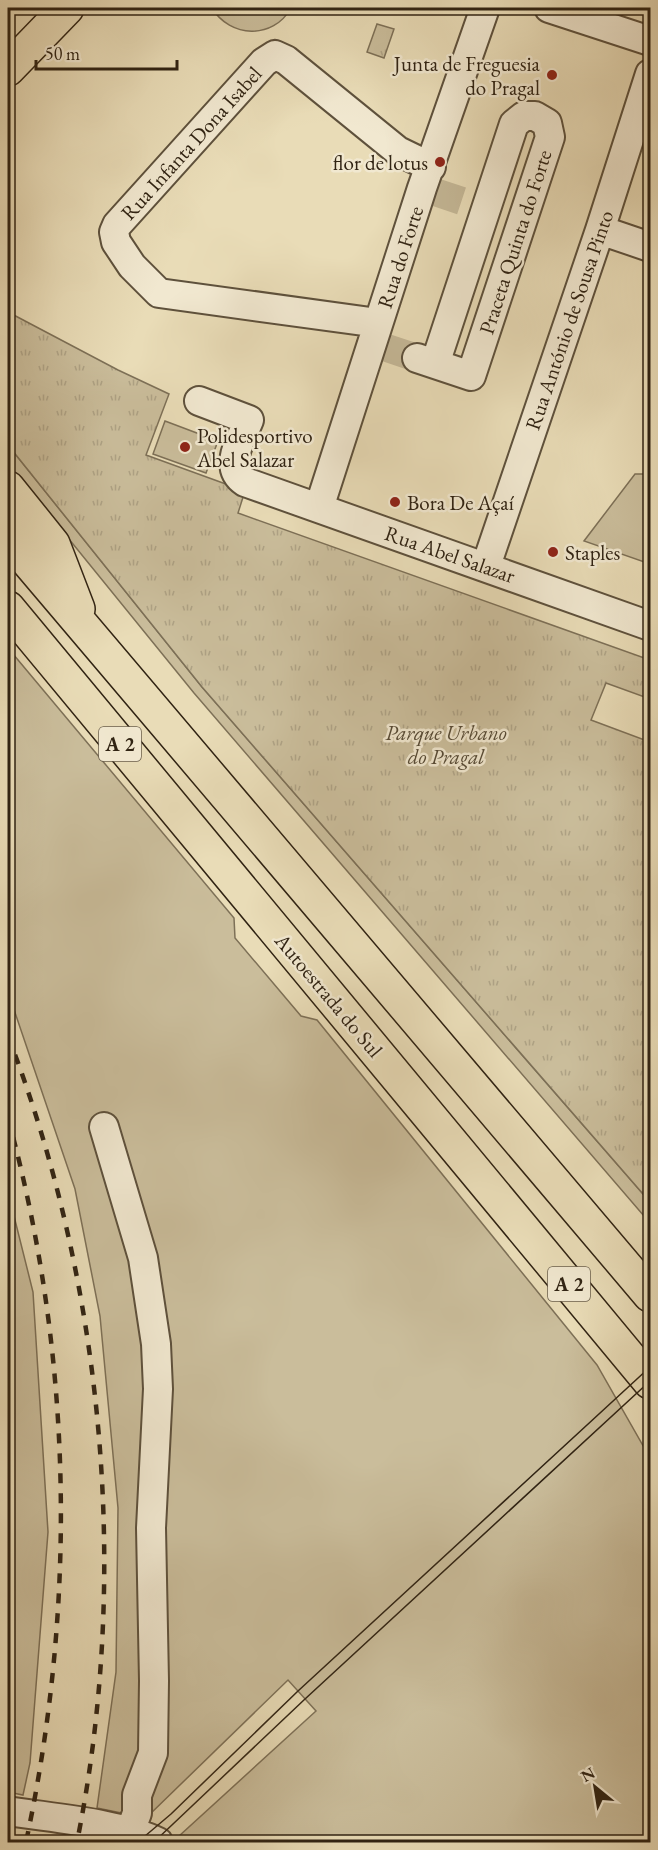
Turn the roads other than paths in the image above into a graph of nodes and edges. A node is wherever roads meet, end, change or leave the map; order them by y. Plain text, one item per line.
1 (67, 8) edge
2 (485, 8) edge
3 (549, 8) edge
4 (651, 41) edge
5 (8, 69) edge
6 (651, 74) edge
7 (640, 139) edge
8 (429, 182) junction
9 (478, 206) joint
10 (600, 230) junction
11 (651, 247) edge
12 (378, 338) junction
13 (199, 401) dead end
14 (8, 488) edge
15 (319, 508) junction
16 (8, 538) edge
17 (486, 566) junction
18 (8, 608) edge
19 (651, 626) edge
20 (88, 633) junction
21 (104, 1127) dead end
22 (651, 1295) edge
23 (651, 1382) edge
24 (8, 1810) edge
25 (130, 1832) junction
26 (158, 1842) edge

1 - 5 main road
2 - 8 street, Rua do Forte
3 - 4 street
6 - 7 street, Rua António de Sousa Pinto
7 - 10 street, Rua António de Sousa Pinto
8 - 12 street, Rua do Forte
8 - 12 street, Rua Infanta Dona Isabel
9 - 9 street, Praceta Quinta do Forte
10 - 11 street
10 - 17 street, Rua António de Sousa Pinto
12 - 15 street, Rua do Forte
13 - 15 street, Rua Abel Salazar
14 - 20 main road
15 - 17 street, Rua Abel Salazar
16 - 20 main road, A 2
17 - 19 street, Rua Abel Salazar
18 - 23 main road, Autoestrada do Sul / A 2
20 - 22 main road, A 2
21 - 25 street
24 - 25 street
25 - 26 street

